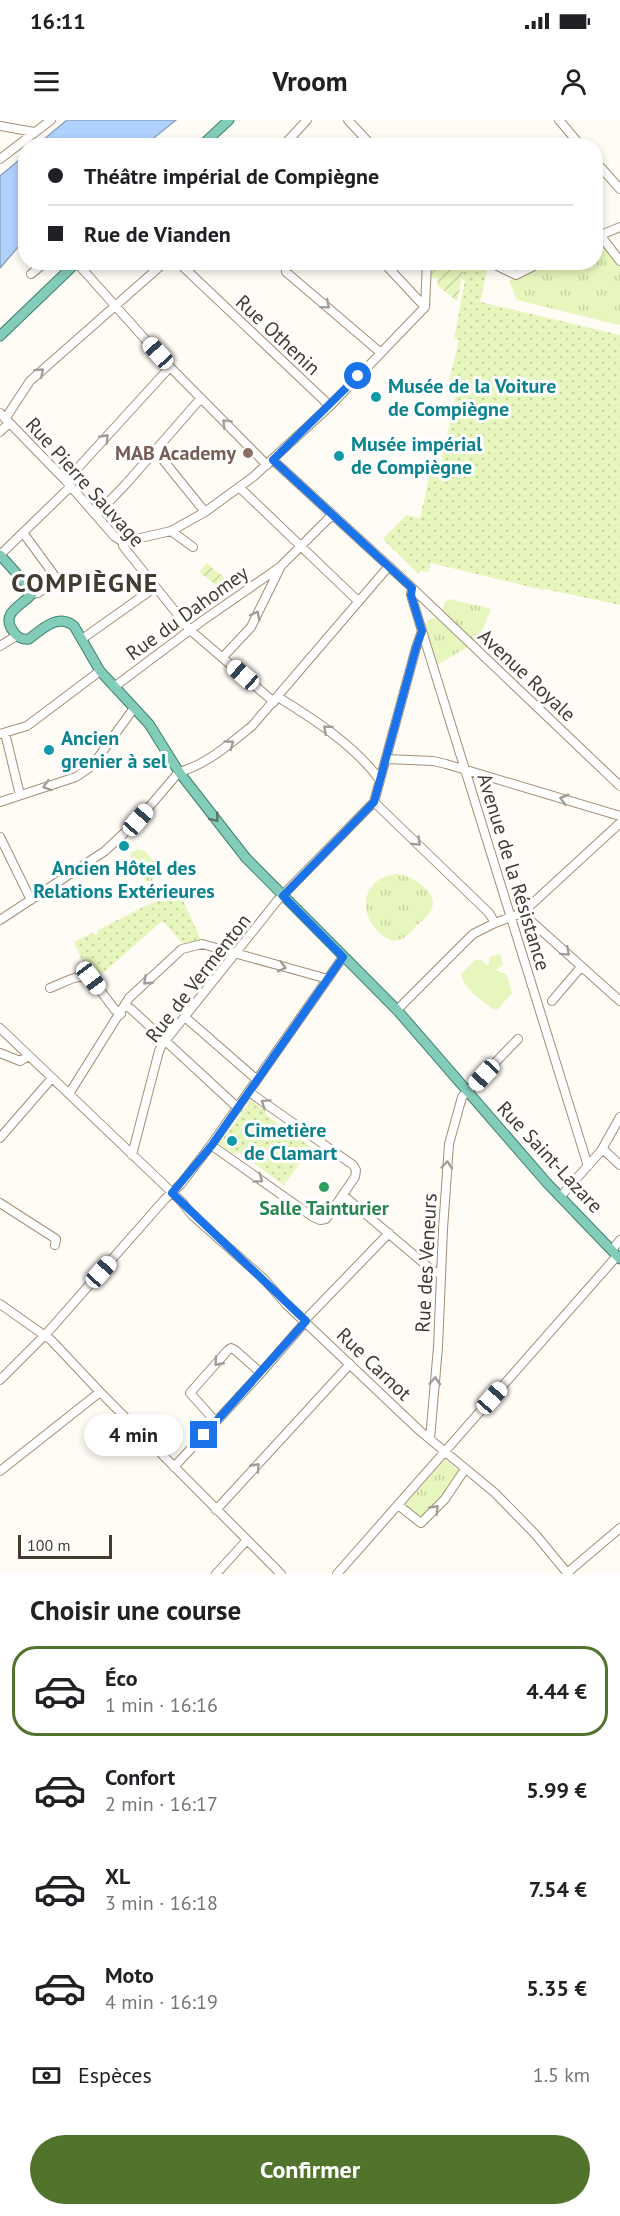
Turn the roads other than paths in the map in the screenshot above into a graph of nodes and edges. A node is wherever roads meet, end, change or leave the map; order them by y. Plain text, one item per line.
1 (51, 120) edge
2 (230, 120) edge
3 (307, 120) edge
4 (348, 120) edge
5 (559, 120) edge
6 (0, 126) edge
7 (34, 132) junction
8 (26, 138) edge
9 (213, 138) edge
10 (290, 138) edge
11 (365, 138) edge
12 (574, 138) edge
13 (18, 145) edge
14 (0, 159) edge
15 (603, 170) edge
16 (620, 189) edge
17 (620, 227) edge
18 (603, 234) edge
19 (603, 241) edge
20 (620, 261) edge
21 (39, 270) edge
22 (69, 270) edge
23 (82, 270) edge
24 (156, 270) edge
25 (186, 270) edge
26 (286, 270) edge
27 (390, 270) edge
28 (426, 270) edge
29 (504, 270) edge
30 (526, 270) edge
31 (33, 276) dead end
32 (115, 305) junction
33 (424, 307) junction
34 (0, 336) edge
35 (381, 353) junction
36 (170, 367) junction
37 (201, 398) junction
38 (330, 406) junction
39 (5, 418) edge
40 (0, 432) edge
41 (155, 450) junction
42 (270, 462) junction
43 (68, 484) junction
44 (239, 487) junction
45 (205, 512) junction
46 (96, 515) junction
47 (332, 515) junction
48 (171, 531) junction
49 (24, 534) junction
50 (123, 542) junction
51 (193, 547) dead end
52 (301, 547) junction
53 (0, 555) edge
54 (389, 566) junction
55 (280, 567) junction
56 (154, 588) junction
57 (412, 588) junction
58 (32, 594) junction
59 (358, 601) junction
60 (190, 630) junction
61 (422, 631) junction
62 (16, 636) junction
63 (82, 639) junction
64 (0, 646) edge
65 (223, 657) junction
66 (100, 671) junction
67 (114, 687) junction
68 (276, 700) junction
69 (134, 708) junction
70 (3, 733) edge
71 (386, 762) junction
72 (370, 767) junction
73 (465, 770) junction
74 (179, 772) junction
75 (380, 780) junction
76 (620, 786) edge
77 (20, 795) junction
78 (0, 802) edge
79 (374, 802) junction
80 (620, 816) edge
81 (620, 824) edge
82 (0, 837) edge
83 (283, 896) junction
84 (31, 900) junction
85 (522, 913) junction
86 (510, 918) junction
87 (0, 920) edge
88 (495, 922) junction
89 (236, 955) junction
90 (343, 957) junction
91 (581, 967) junction
92 (328, 979) junction
93 (50, 988) dead end
94 (552, 1001) dead end
95 (620, 1001) edge
96 (123, 1010) junction
97 (397, 1010) junction
98 (186, 1018) junction
99 (0, 1028) edge
100 (518, 1039) dead end
101 (166, 1042) junction
102 (0, 1053) edge
103 (29, 1056) junction
104 (52, 1078) junction
105 (256, 1079) junction
106 (249, 1092) junction
107 (466, 1092) junction
108 (69, 1094) junction
109 (238, 1108) junction
110 (620, 1117) edge
111 (0, 1138) edge
112 (212, 1145) junction
113 (601, 1151) junction
114 (132, 1155) junction
115 (620, 1165) edge
116 (588, 1166) junction
117 (172, 1193) junction
118 (343, 1195) junction
119 (560, 1197) junction
120 (0, 1203) edge
121 (389, 1233) junction
122 (620, 1240) edge
123 (55, 1245) dead end
124 (616, 1255) edge
125 (441, 1274) junction
126 (0, 1304) edge
127 (305, 1321) junction
128 (45, 1334) junction
129 (350, 1364) junction
130 (261, 1373) junction
131 (0, 1380) edge
132 (100, 1392) junction
133 (216, 1422) junction
134 (430, 1439) junction
135 (445, 1452) junction
136 (174, 1467) junction
137 (465, 1469) junction
138 (0, 1471) edge
139 (398, 1505) junction
140 (216, 1510) junction
141 (620, 1528) edge
142 (246, 1541) junction
143 (216, 1574) edge
144 (281, 1574) edge
145 (337, 1574) edge
146 (567, 1574) edge

1 - 7 street
2 - 9 main road
3 - 10 street
4 - 11 street
5 - 12 street
6 - 7 street
7 - 8 street
13 - 14 street
15 - 16 street
17 - 18 street
19 - 20 street
21 - 31 street
22 - 34 main road
23 - 32 street, Avenue Royale
24 - 32 street
25 - 38 street, Rue Othenin
26 -> 35 street
27 - 33 street
28 - 33 street
29 - 30 street
32 - 36 street, Avenue Royale
39 -> 32 street
33 - 35 street
35 - 38 street
36 - 37 street, Avenue Royale
43 -> 36 street
37 - 41 street
42 -> 37 street, Avenue Royale
38 - 42 street
39 - 40 street
39 - 43 street, Rue Pierre Sauvage
41 - 45 street
41 - 46 street
42 - 44 street
42 - 47 street, Avenue Royale
43 - 46 street, Rue Pierre Sauvage
43 - 49 street
44 - 45 street
44 - 52 street
45 - 48 street
46 - 50 street, Rue Pierre Sauvage
47 - 52 street
47 - 54 street, Avenue Royale
48 - 50 street
48 - 51 street
49 - 53 street
49 - 58 street
50 - 56 street, Rue Pierre Sauvage
52 - 55 street
52 - 59 street
53 - 58 main road
54 - 57 street, Avenue Royale
54 - 59 street
55 - 60 street, Rue du Dahomey
65 -> 55 street
56 - 60 street, Rue Pierre Sauvage
56 - 63 street
57 - 61 street, Avenue de la Résistance
57 - 76 street, Avenue Royale
58 - 62 main road
59 - 68 street
60 - 65 street, Rue Pierre Sauvage
60 - 67 street, Rue du Dahomey
61 - 71 street
61 - 73 street, Avenue de la Résistance
62 - 63 main road, Rue Saint-Lazare
62 - 64 street
63 - 66 main road, Rue Saint-Lazare
65 - 68 street, Rue Pierre Sauvage
66 - 67 main road, Rue Saint-Lazare
66 - 70 street
67 - 69 main road, Rue Saint-Lazare
72 -> 68 street, Rue Pierre Sauvage
74 -> 68 street
69 - 74 main road, Rue Saint-Lazare
69 -> 77 street
70 - 77 street
71 - 72 street
71 - 73 street
71 - 75 street
72 - 75 street, Rue Pierre Sauvage
80 -> 73 street
73 - 86 street, Avenue de la Résistance
74 -> 83 main road, Rue Saint-Lazare
74 - 84 street
75 - 79 street
77 - 78 street
79 - 83 street, Rue de Vermenton
79 -> 88 street
81 - 85 street
82 - 84 street
83 - 89 street, Rue de Vermenton
83 - 90 main road, Rue Saint-Lazare
84 - 87 street
85 - 86 street
85 -> 91 street
86 - 88 street
86 - 116 street, Avenue de la Résistance
88 - 97 street
89 -> 92 street
89 -> 96 street
89 - 98 street, Rue de Vermenton
90 - 92 street
90 - 97 main road, Rue Saint-Lazare
91 - 94 street
91 - 95 street
92 - 105 street
93 - 96 street
96 - 101 street
96 - 108 street
97 - 107 main road, Rue Saint-Lazare
98 - 101 street, Rue de Vermenton
98 - 105 street
99 - 103 street, Rue Carnot
100 - 107 street
101 - 109 street
101 - 114 street, Rue de Vermenton
102 - 103 street
103 - 104 street, Rue Carnot
104 - 108 street, Rue Carnot
104 - 111 street
105 - 106 street
106 - 109 street
118 -> 106 street
107 - 119 main road, Rue Saint-Lazare
125 -> 107 street, Rue des Veneurs
108 - 114 street, Rue Carnot
109 - 112 street
110 - 113 street
112 - 117 street
112 -> 118 street
113 - 115 street
113 - 116 street
114 - 117 street, Rue Carnot
116 - 119 street
117 - 127 street, Rue Carnot
117 - 128 street
118 - 121 street
119 - 124 main road, Rue Saint-Lazare
120 - 123 street
121 - 125 street
121 - 127 street
122 - 124 street
124 - 135 street
134 -> 125 street, Rue des Veneurs
126 - 128 street
127 - 129 street, Rue Carnot
127 - 130 street
128 - 131 street
128 - 132 street
129 - 134 street, Rue Carnot
140 -> 129 street
130 - 133 street
130 -> 133 street
132 - 136 street
132 - 138 street
133 - 136 street
134 - 135 street, Rue Carnot
135 - 137 street, Rue Carnot
135 - 139 street
136 - 140 street
139 -> 137 street
137 - 146 street, Rue Carnot
139 - 145 street
140 - 142 street
141 - 146 street
142 - 143 street
142 - 144 street

